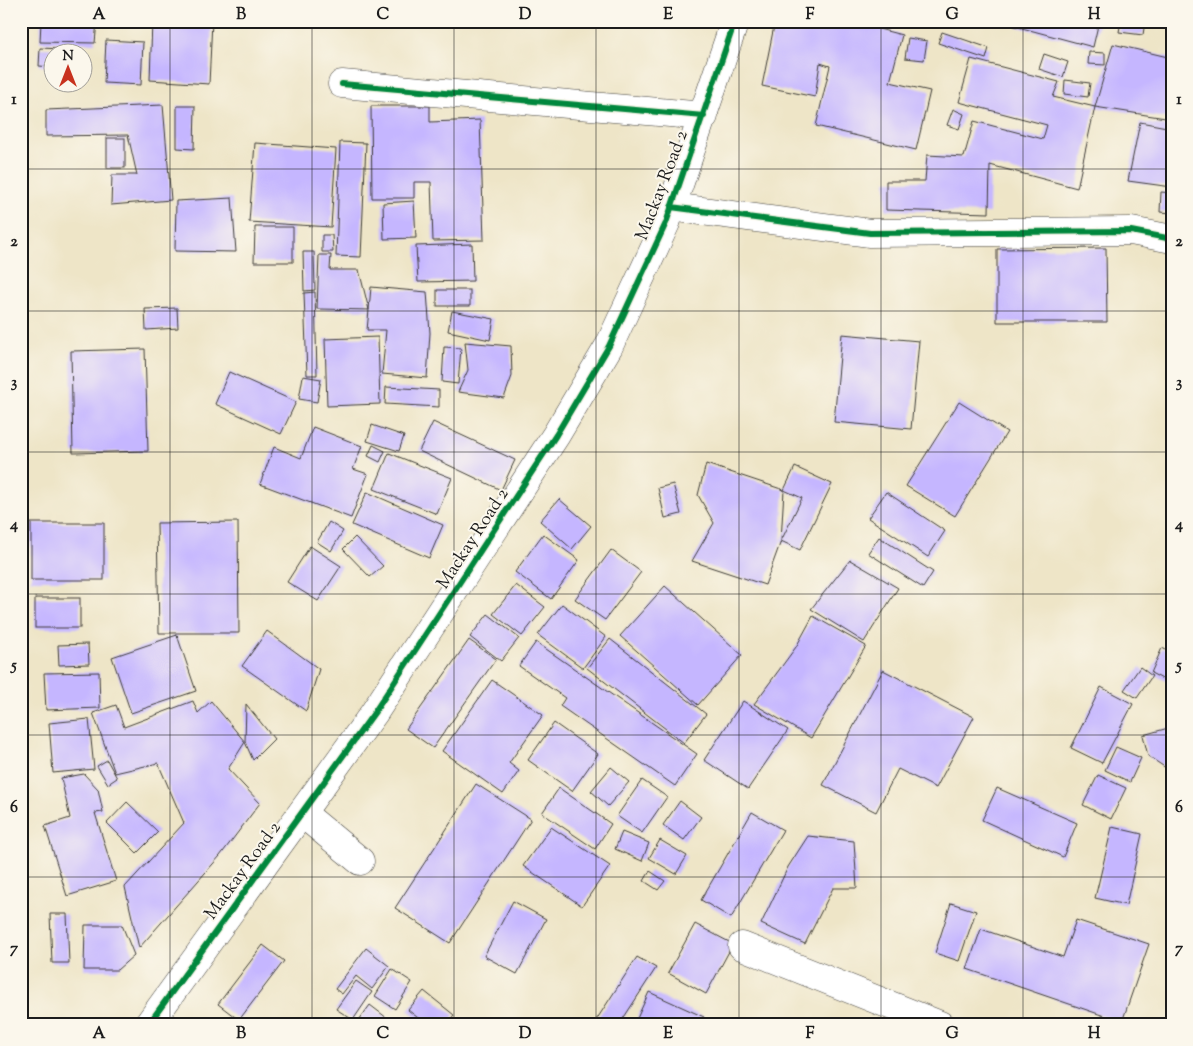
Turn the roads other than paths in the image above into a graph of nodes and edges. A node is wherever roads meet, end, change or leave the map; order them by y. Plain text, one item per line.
1 (735, 21) edge
2 (342, 84) dead end
3 (704, 116) junction
4 (671, 207) junction
5 (1172, 239) edge
6 (302, 813) junction
7 (360, 861) dead end
8 (742, 946) dead end
9 (148, 1025) edge
10 (940, 1025) edge

1 - 3 street, Mackay Road 2
2 - 3 street
3 - 4 street, Mackay Road 2
4 - 5 street
4 - 6 street, Mackay Road 2
6 - 7 street
6 - 9 street, Mackay Road 2
8 - 10 street

